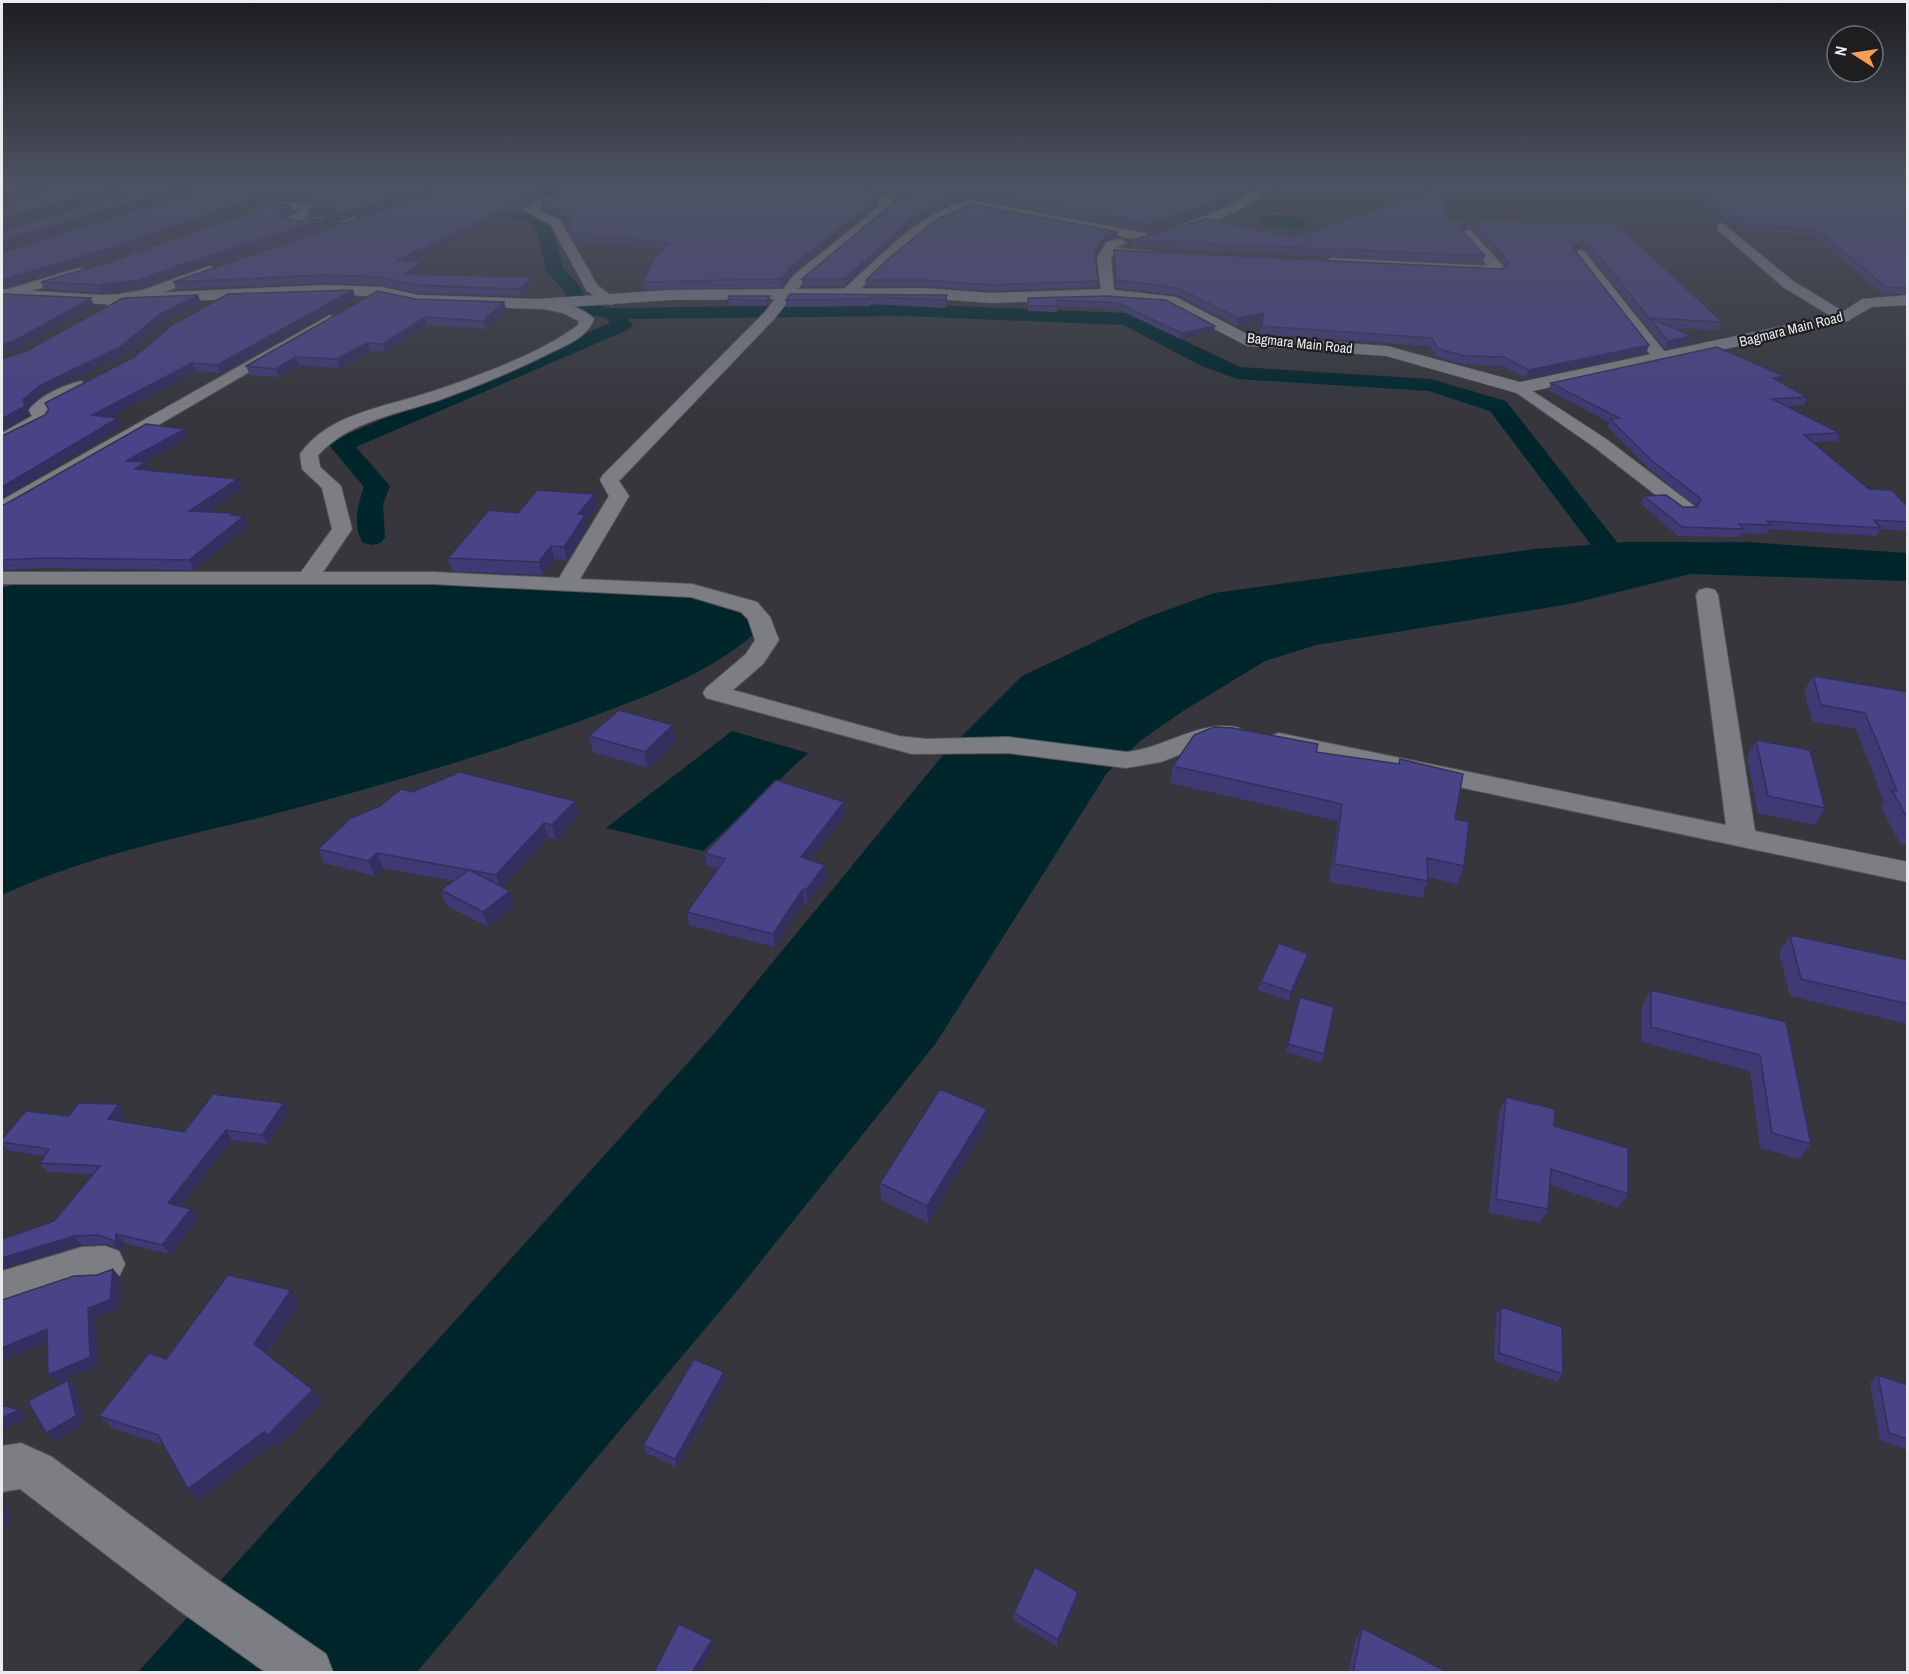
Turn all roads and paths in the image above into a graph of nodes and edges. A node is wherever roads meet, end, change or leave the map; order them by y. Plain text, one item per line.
1 (576, 259) edge
2 (820, 259) edge
3 (886, 259) edge
4 (1103, 259) edge
5 (1489, 259) edge
6 (1583, 259) edge
7 (1759, 259) edge
8 (1321, 262) edge
9 (223, 266) edge
10 (88, 269) edge
11 (378, 292) junction
12 (848, 293) junction
13 (229, 294) junction
14 (1107, 294) junction
15 (6, 296) edge
16 (126, 297) junction
17 (1908, 300) edge
18 (606, 301) junction
19 (539, 304) junction
20 (778, 304) junction
21 (199, 311) edge
22 (95, 314) edge
23 (1844, 318) junction
24 (1662, 358) junction
25 (100, 377) edge
26 (1520, 388) junction
27 (2, 440) edge
28 (2, 508) edge
29 (1686, 509) edge
30 (2, 578) edge
31 (306, 580) junction
32 (567, 583) junction
33 (1707, 595) dead end
34 (1742, 836) junction
35 (1908, 872) edge
36 (105, 1264) dead end
37 (2, 1290) edge
38 (2, 1469) edge
39 (308, 1672) edge

1 - 18 street
2 - 20 street
3 - 12 street
4 - 14 street
5 - 8 street
6 - 24 street
7 - 23 street
9 - 16 street
10 - 15 street
11 - 13 street, Bagmara Main Road
11 - 19 street, Bagmara Main Road
11 - 28 street
12 - 14 street, Bagmara Main Road
12 - 20 street, Bagmara Main Road
13 - 16 street, Bagmara Main Road
13 - 21 street
14 - 26 street, Bagmara Main Road
15 - 16 street, Bagmara Main Road
16 - 22 street
17 - 23 street, Bagmara Main Road
18 - 19 street, Bagmara Main Road
18 - 20 street, Bagmara Main Road
19 - 31 street
20 - 32 street
23 - 24 street, Bagmara Main Road
24 - 26 street, Bagmara Main Road
25 - 27 street
26 - 29 street
30 - 31 street
31 - 32 street
32 - 34 street
33 - 34 street
34 - 35 street
36 - 37 street
38 - 39 street

